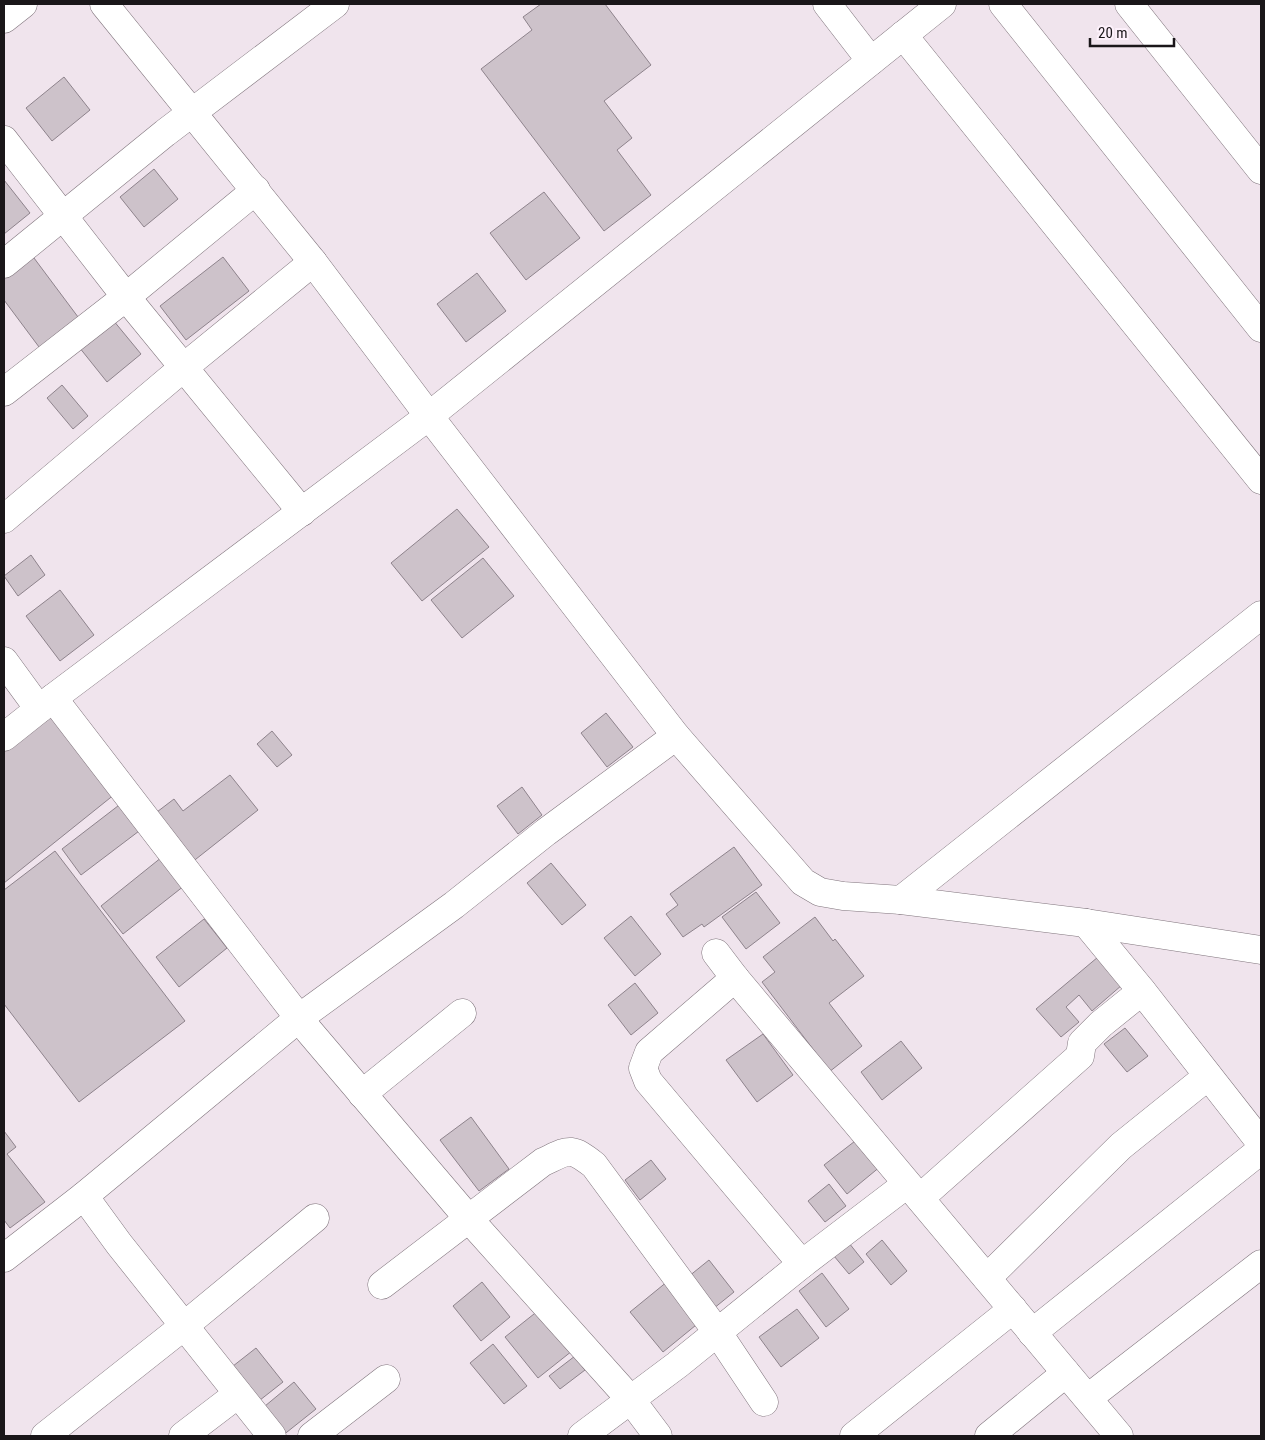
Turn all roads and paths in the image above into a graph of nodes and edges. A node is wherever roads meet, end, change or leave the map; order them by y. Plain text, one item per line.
1 (24, 4) edge
2 (104, 4) edge
3 (335, 4) edge
4 (826, 4) edge
5 (942, 4) edge
6 (1003, 4) edge
7 (1129, 4) edge
8 (4, 19) edge
9 (903, 35) junction
10 (871, 60) junction
11 (193, 112) junction
12 (4, 140) edge
13 (1261, 170) edge
14 (256, 190) junction
15 (62, 216) junction
16 (314, 262) junction
17 (4, 264) edge
18 (126, 297) junction
19 (1261, 328) edge
20 (183, 368) junction
21 (4, 392) edge
22 (429, 416) junction
23 (1261, 480) edge
24 (302, 512) junction
25 (4, 519) edge
26 (1261, 615) edge
27 (4, 660) edge
28 (46, 704) junction
29 (676, 736) junction
30 (4, 737) edge
31 (901, 900) junction
32 (1086, 923) junction
33 (1261, 950) edge
34 (716, 953) dead end
35 (735, 978) junction
36 (1142, 991) junction
37 (462, 1014) dead end
38 (299, 1018) junction
39 (1208, 1076) junction
40 (362, 1094) junction
41 (1261, 1143) edge
42 (1261, 1150) edge
43 (914, 1191) junction
44 (84, 1196) junction
45 (315, 1218) dead end
46 (468, 1218) junction
47 (4, 1258) edge
48 (802, 1264) junction
49 (1261, 1264) edge
50 (987, 1278) junction
51 (382, 1286) dead end
52 (1013, 1309) junction
53 (184, 1326) junction
54 (1032, 1332) junction
55 (718, 1333) junction
56 (1066, 1373) junction
57 (386, 1379) dead end
58 (238, 1394) junction
59 (1088, 1398) junction
60 (630, 1400) junction
61 (764, 1402) dead end
62 (45, 1436) edge
63 (183, 1436) edge
64 (272, 1436) edge
65 (312, 1436) edge
66 (582, 1436) edge
67 (658, 1436) edge
68 (854, 1436) edge
69 (989, 1436) edge
70 (1119, 1436) edge

1 - 8 street
2 - 11 street
3 - 11 street
4 - 10 street
5 - 9 street
6 - 19 street
7 - 13 street
9 - 10 street
9 - 23 street
10 - 22 street
11 - 14 street
11 - 15 street
12 - 15 street
14 - 16 street
14 - 18 street
15 - 17 street
15 - 18 street
16 - 20 street
16 - 22 street
18 - 20 street
18 - 21 street
20 - 24 street
20 - 25 street
22 - 24 street
22 - 29 street
24 - 28 street
26 - 31 street
27 - 28 street
28 - 30 street
28 - 38 street
29 - 31 street
29 - 38 street
31 - 32 street
32 - 33 street
32 - 36 street
34 - 35 street
35 - 43 street
35 - 48 street
36 - 39 street
36 - 43 street
37 - 40 street
38 - 40 street
38 - 44 street
39 - 41 street
39 - 50 street
40 - 46 street
42 - 54 street
43 - 48 street
43 - 50 street
44 - 47 street
44 - 53 street
45 - 53 street
46 - 51 street
46 - 55 street
46 - 60 street
48 - 55 street
49 - 59 street
50 - 52 street
52 - 54 street
52 - 68 street
53 - 58 street
53 - 62 street
54 - 56 street
55 - 60 street
55 - 61 street
56 - 59 street
56 - 69 street
57 - 65 street
58 - 63 street
58 - 64 street
59 - 70 street
60 - 66 street
60 - 67 street

